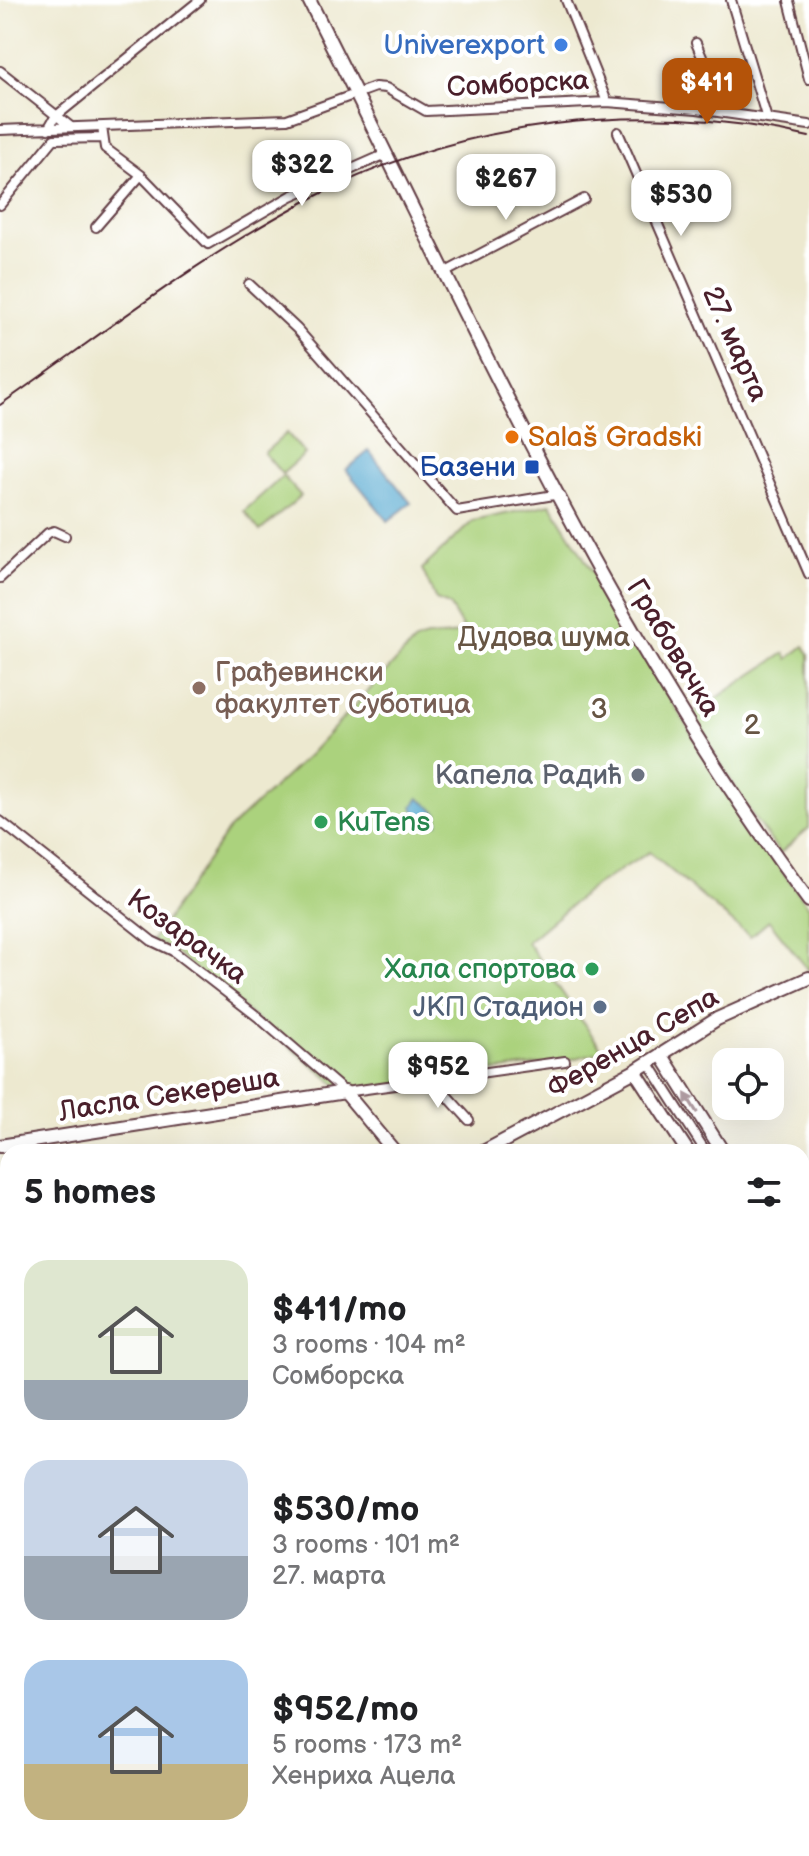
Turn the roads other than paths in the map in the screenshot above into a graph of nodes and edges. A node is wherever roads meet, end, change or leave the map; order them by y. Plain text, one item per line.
1 (200, 0) edge
2 (309, 0) edge
3 (566, 0) edge
4 (731, 0) edge
5 (789, 1) edge
6 (696, 43) dead end
7 (0, 71) edge
8 (809, 79) edge
9 (353, 93) junction
10 (607, 102) junction
11 (726, 113) junction
12 (55, 117) junction
13 (767, 119) junction
14 (809, 125) edge
15 (102, 127) junction
16 (72, 128) junction
17 (48, 129) junction
18 (0, 130) edge
19 (618, 132) dead end
20 (101, 138) junction
21 (386, 154) junction
22 (141, 175) junction
23 (584, 199) dead end
24 (0, 205) edge
25 (96, 227) dead end
26 (444, 273) junction
27 (249, 284) dead end
28 (554, 495) junction
29 (65, 536) dead end
30 (809, 574) edge
31 (0, 578) edge
32 (0, 821) edge
33 (809, 901) edge
34 (809, 978) edge
35 (661, 1054) junction
36 (565, 1061) dead end
37 (648, 1062) junction
38 (635, 1071) junction
39 (431, 1078) junction
40 (345, 1092) junction
41 (469, 1120) dead end
42 (13, 1144) edge
43 (388, 1144) edge
44 (502, 1144) edge
45 (683, 1144) edge
46 (701, 1144) edge
47 (718, 1144) edge

1 - 12 street
2 - 9 street, Грабовачка
3 - 10 street
4 - 13 street
5 - 8 street
6 - 11 street
7 - 12 street
9 - 10 street, Сомборска
9 - 15 street, Сомборска
9 - 21 street, Грабовачка
10 - 11 street, Сомборска
11 - 13 street, Сомборска
12 - 16 street
12 - 17 street
13 - 14 street, Сомборска
15 - 16 street, Сомборска
15 - 20 street
16 - 17 street, Сомборска
17 - 18 street, Сомборска
19 - 30 street, 27. марта
20 - 22 street
20 - 24 street
21 - 22 street
21 - 26 street, Грабовачка
22 - 25 street
23 - 26 street
26 - 28 street, Грабовачка
27 - 28 street
28 - 33 street, Грабовачка
29 - 31 street
32 - 40 street, Козарачка
34 - 35 street, Ференца Сепа
35 - 37 street, Ференца Сепа
47 -> 35 street
36 - 39 street, Ференца Сепа
37 - 38 street, Ференца Сепа
37 - 46 street
38 - 44 street, Ференца Сепа
38 - 45 street
39 - 40 street, Ференца Сепа
39 - 41 street
40 - 42 street, Ласла Секереша
40 - 43 street

